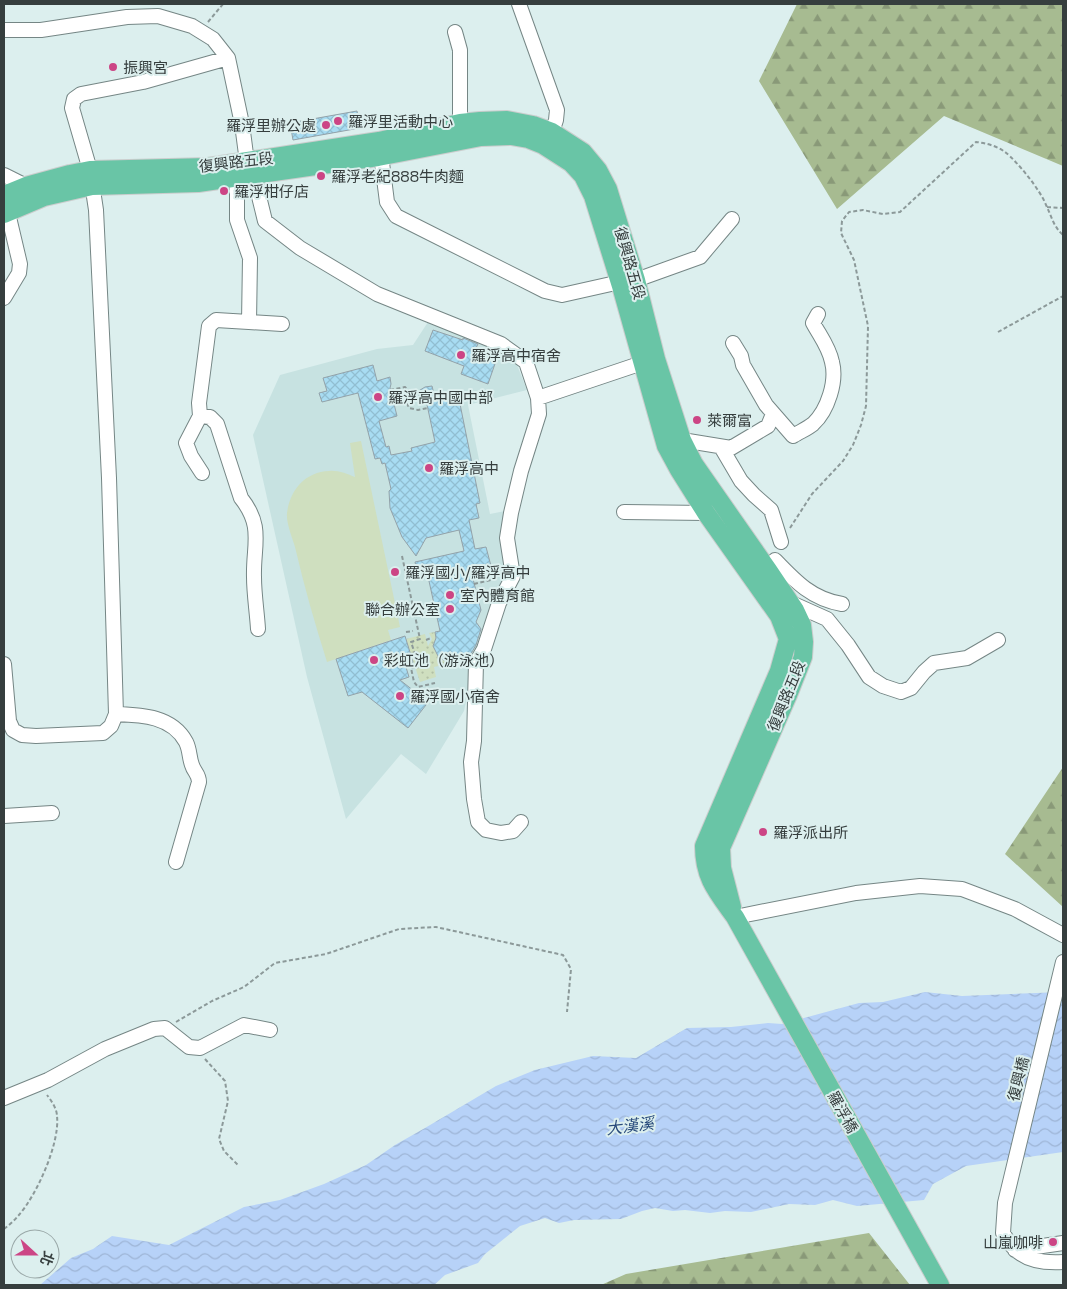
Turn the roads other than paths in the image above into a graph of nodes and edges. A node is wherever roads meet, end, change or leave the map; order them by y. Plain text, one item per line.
1 (519, 4) edge
2 (4, 30) edge
3 (455, 32) dead end
4 (228, 58) junction
5 (460, 123) junction
6 (552, 132) junction
7 (481, 137) junction
8 (380, 148) junction
9 (246, 172) junction
10 (4, 174) edge
11 (91, 178) junction
12 (26, 186) junction
13 (4, 194) edge
14 (6, 214) edge
15 (732, 218) dead end
16 (628, 281) junction
17 (4, 298) edge
18 (818, 314) dead end
19 (249, 322) junction
20 (282, 324) dead end
21 (733, 343) dead end
22 (649, 360) junction
23 (538, 398) junction
24 (773, 414) junction
25 (200, 416) junction
26 (674, 443) junction
27 (721, 447) junction
28 (202, 473) dead end
29 (624, 512) dead end
30 (706, 513) junction
31 (781, 542) road end
32 (775, 560) dead end
33 (789, 602) junction
34 (842, 604) dead end
35 (258, 629) dead end
36 (998, 640) dead end
37 (785, 653) junction
38 (803, 657) junction
39 (4, 664) edge
40 (116, 714) junction
41 (738, 787) junction
42 (52, 812) dead end
43 (4, 816) edge
44 (521, 822) dead end
45 (176, 862) dead end
46 (735, 917) junction
47 (1063, 935) edge
48 (747, 940) joint
49 (1063, 962) edge
50 (270, 1030) dead end
51 (4, 1098) edge
52 (1063, 1243) edge
53 (1015, 1250) junction
54 (1063, 1262) edge
55 (940, 1285) edge

1 - 6 lane
2 - 4 lane
3 - 5 lane
4 - 9 lane
4 - 11 lane
5 - 6 main road, 復興路五段
5 - 7 lane
5 - 8 main road, 復興路五段
6 - 16 main road, 復興路五段
7 - 8 main road, 復興路五段
7 - 16 main road, 復興路五段
8 - 9 main road, 復興路五段
8 - 16 lane
9 - 11 main road, 復興路五段
9 - 19 lane
9 - 23 lane
10 - 12 lane
11 - 12 main road, 復興路五段
11 - 14 main road, 復興路五段
11 - 40 lane
12 - 13 main road, 復興路五段
14 - 17 lane
15 - 16 lane
16 - 22 main road, 復興路五段
18 - 24 lane
19 - 20 lane
19 - 25 lane
21 - 24 lane
22 - 23 lane
22 - 26 main road, 復興路五段
23 - 44 lane
24 - 27 lane
25 - 28 lane
25 - 35 lane
26 - 27 lane
26 - 30 main road, 復興路五段
26 - 33 main road, 復興路五段
27 - 31 lane
29 - 30 lane
30 - 37 main road, 復興路五段
32 - 34 lane
33 - 36 lane
33 - 38 main road, 復興路五段
37 - 38 main road
37 - 41 main road, 復興路五段
38 - 41 main road, 復興路五段
39 - 40 lane
40 - 45 lane
41 - 46 main road, 復興路五段
42 - 43 lane
46 - 47 lane
46 - 48 main road, 復興路五段
48 - 55 main road, 羅浮橋
49 - 53 lane, 復興橋
50 - 51 lane
52 - 53 lane
53 - 54 lane

